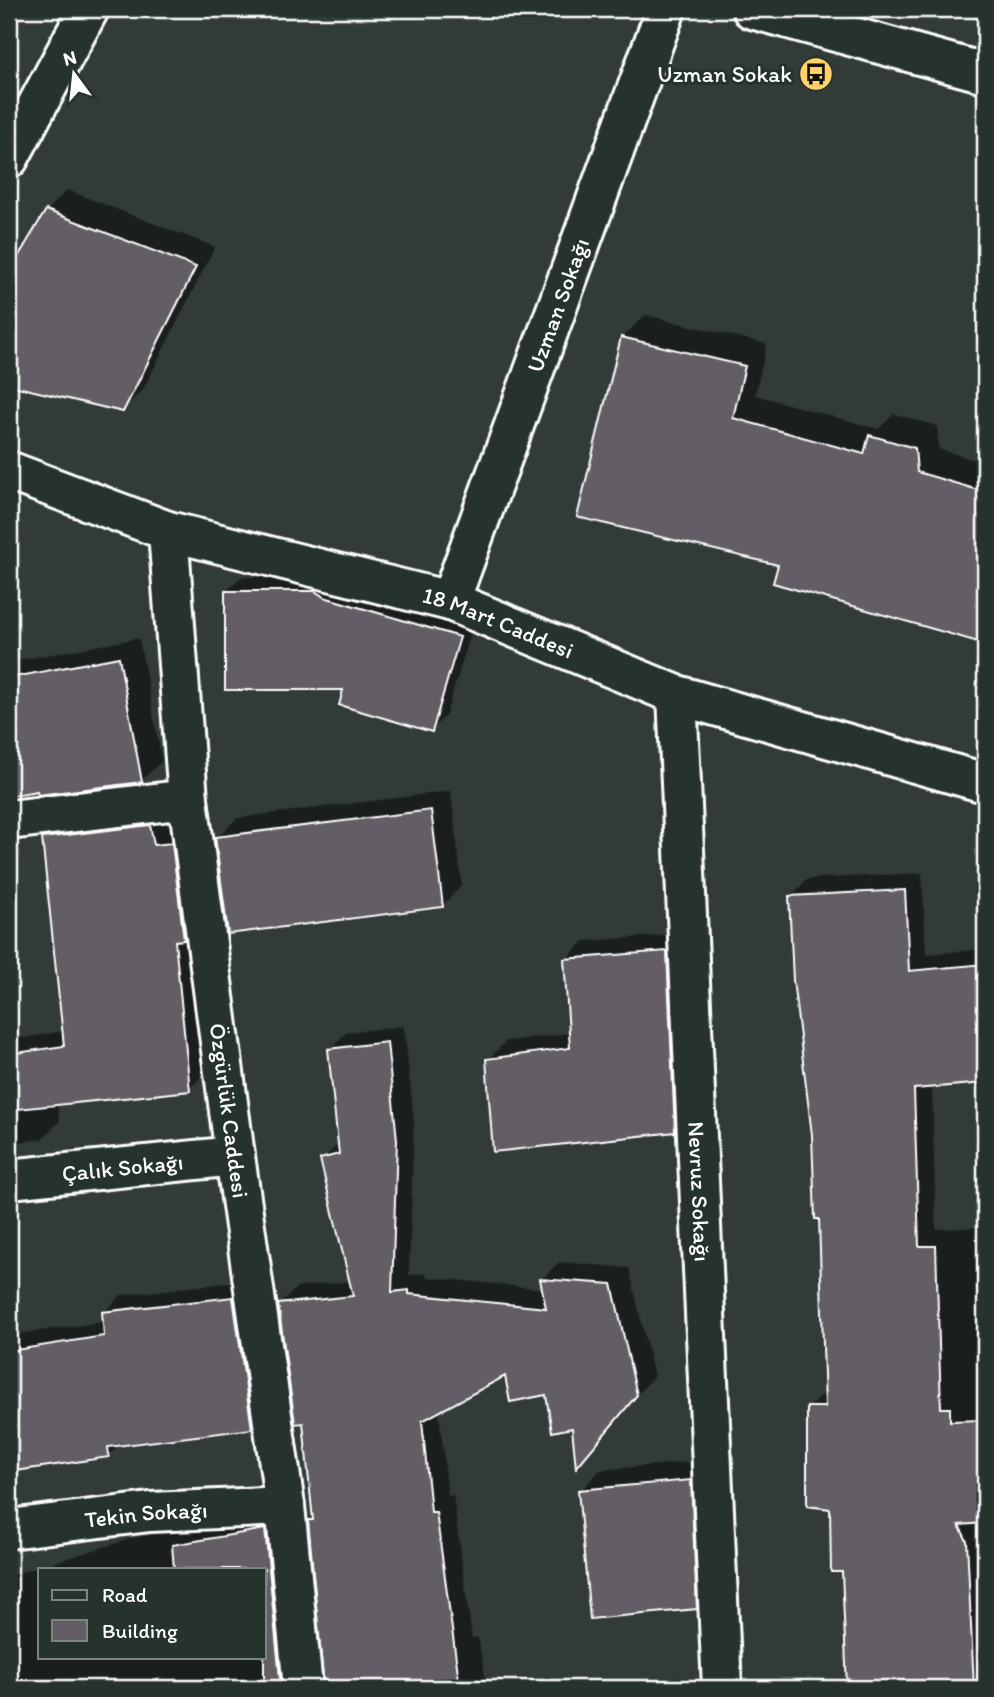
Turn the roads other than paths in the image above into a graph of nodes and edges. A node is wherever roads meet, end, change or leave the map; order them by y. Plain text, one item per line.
1 (89, 9) edge
2 (666, 9) edge
3 (752, 9) edge
4 (985, 73) edge
5 (9, 158) edge
6 (9, 471) edge
7 (168, 531) junction
8 (450, 601) junction
9 (677, 695) junction
10 (985, 783) edge
11 (188, 799) junction
12 (9, 820) edge
13 (235, 1156) junction
14 (9, 1179) edge
15 (285, 1506) junction
16 (9, 1529) edge
17 (303, 1688) edge
18 (722, 1688) edge

1 - 5 street
2 - 8 street, Uzman Sokağı
3 - 4 street
6 - 7 street, 18 Mart Caddesi
7 - 8 street, 18 Mart Caddesi
7 - 11 street, Özgürlük Caddesi
8 - 9 street, 18 Mart Caddesi
9 - 10 street, 18 Mart Caddesi
9 - 18 street, Nevruz Sokağı
11 - 12 street
11 - 13 street, Özgürlük Caddesi
13 - 14 street, Çalık Sokağı
13 - 15 street, Özgürlük Caddesi
15 - 16 street, Tekin Sokağı
15 - 17 street, Özgürlük Caddesi

